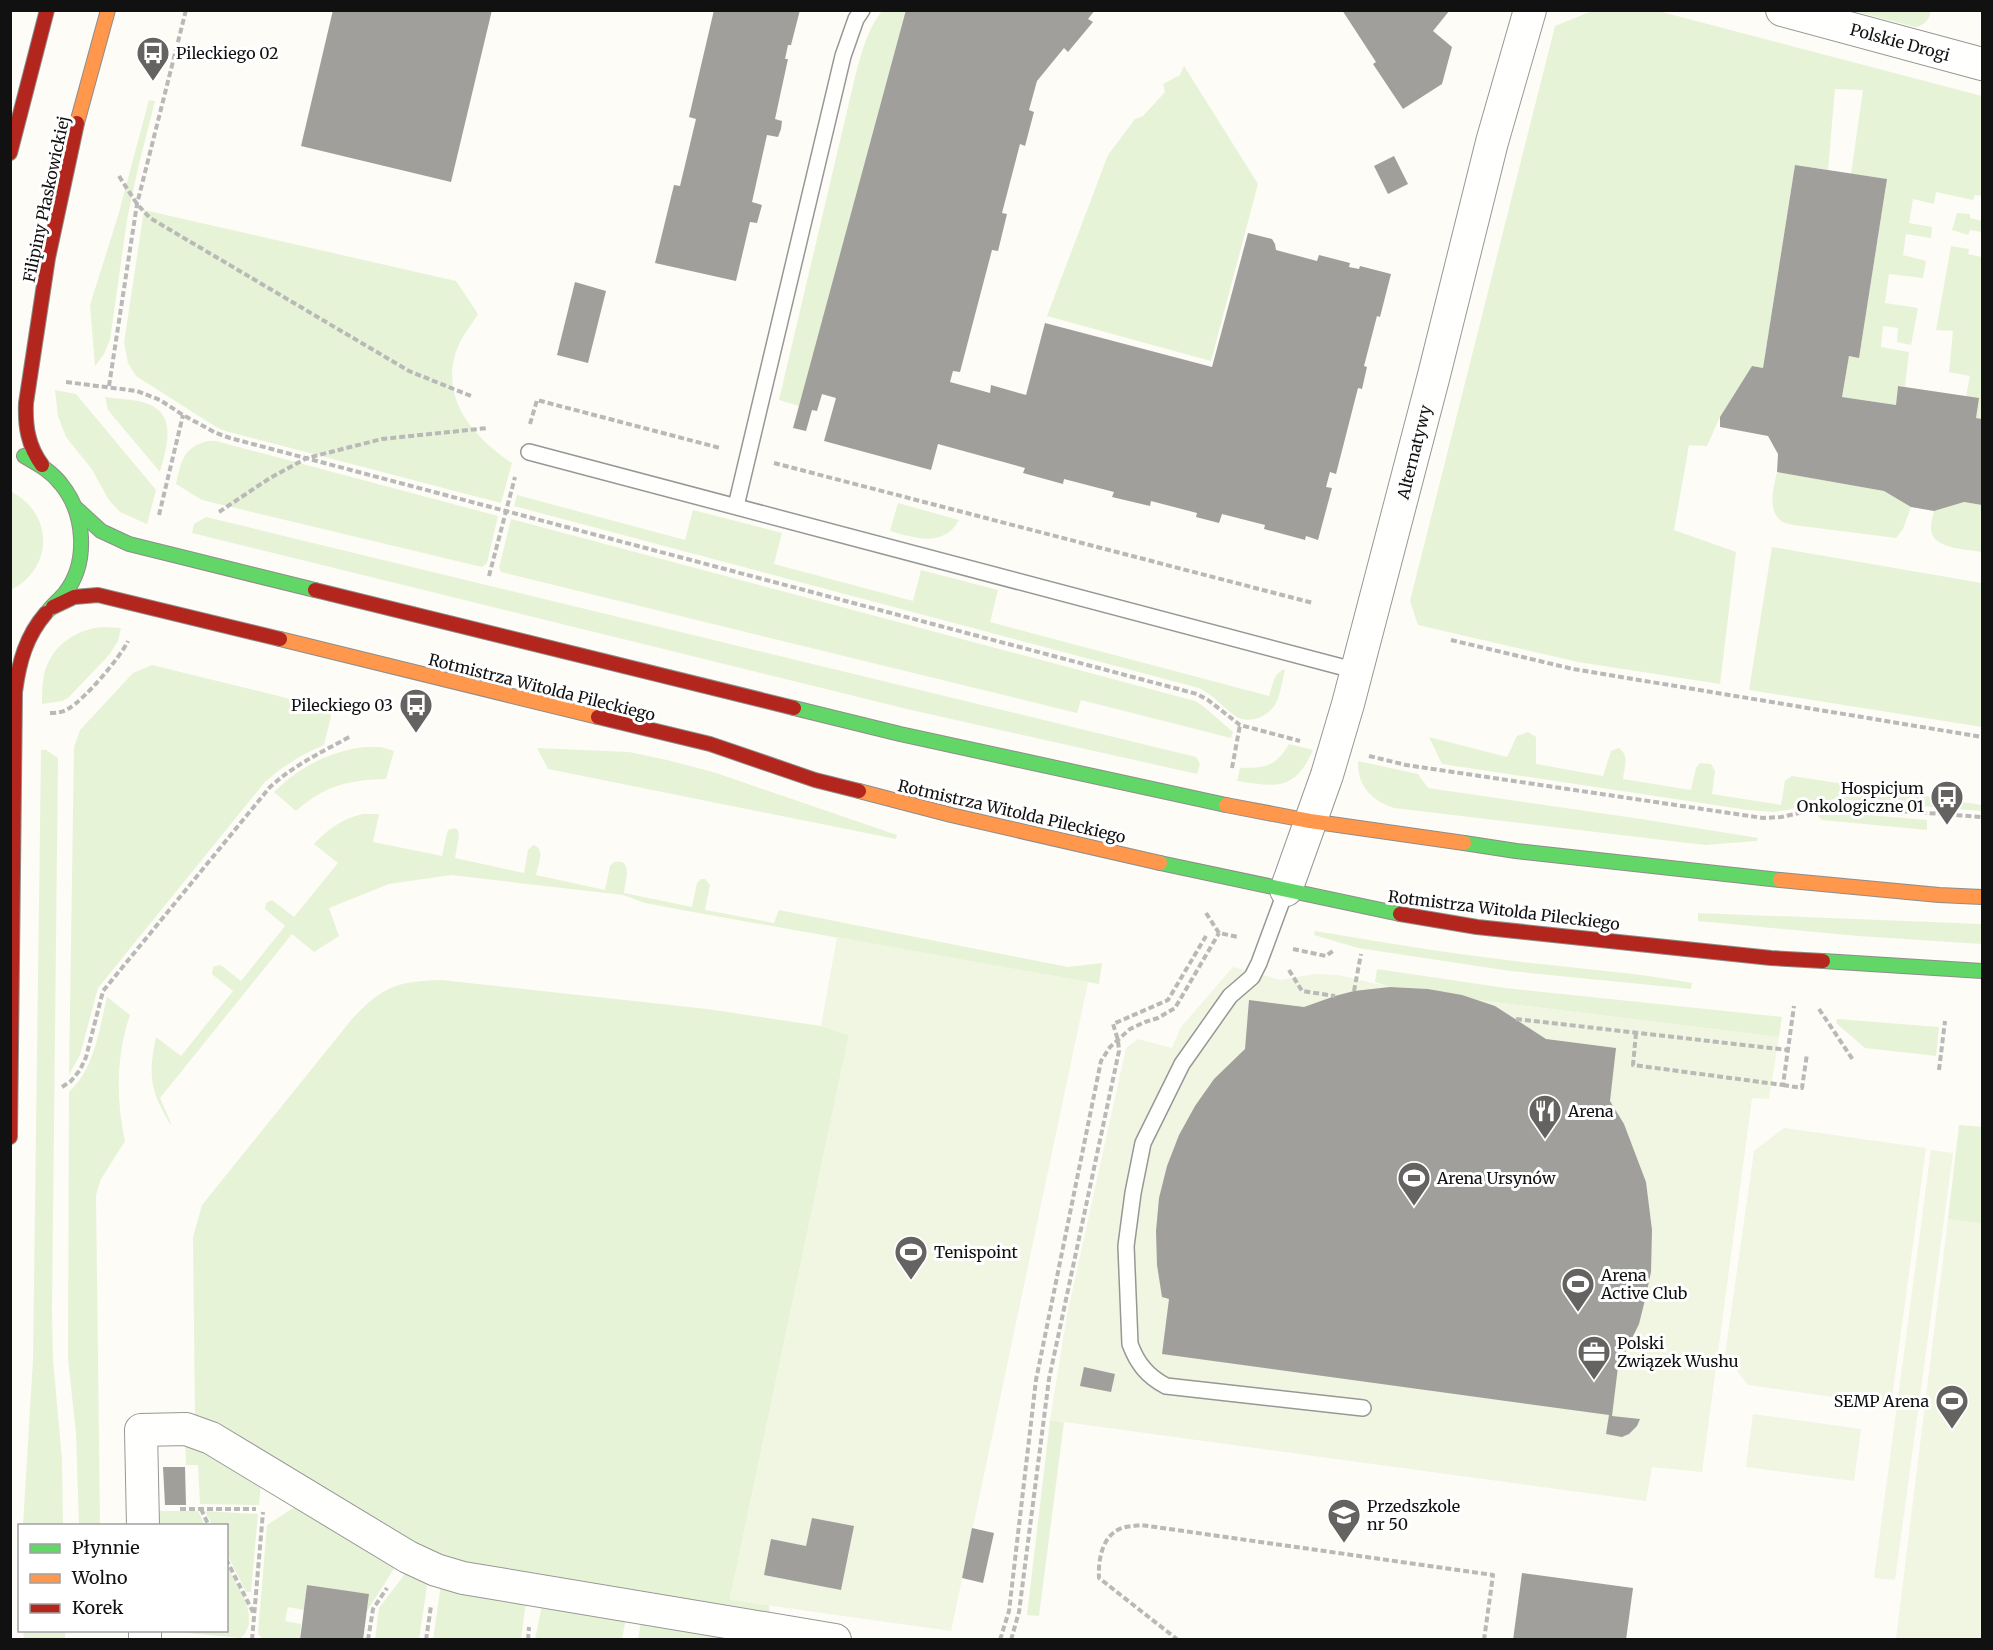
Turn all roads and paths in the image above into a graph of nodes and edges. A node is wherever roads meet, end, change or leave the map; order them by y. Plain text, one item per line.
1 (47, 10) edge
2 (108, 10) edge
3 (186, 10) edge
4 (862, 10) edge
5 (1530, 10) edge
6 (1782, 10) edge
7 (1983, 64) edge
8 (10, 153) edge
9 (119, 176) dead end
10 (137, 204) junction
11 (64, 382) dead end
12 (109, 386) junction
13 (471, 396) dead end
14 (183, 416) junction
15 (488, 428) dead end
16 (528, 430) dead end
17 (10, 452) edge
18 (529, 452) dead end
19 (748, 456) junction
20 (307, 458) junction
21 (42, 465) junction
22 (517, 470) dead end
23 (736, 506) junction
24 (77, 509) junction
25 (506, 511) junction
26 (219, 512) dead end
27 (158, 519) dead end
28 (489, 576) dead end
29 (1313, 603) dead end
30 (49, 610) junction
31 (20, 625) dead end
32 (131, 634) dead end
33 (1450, 640) dead end
34 (1357, 671) junction
35 (48, 714) dead end
36 (1240, 725) junction
37 (351, 736) dead end
38 (1983, 737) edge
39 (1307, 742) dead end
40 (1367, 756) dead end
41 (1230, 775) dead end
42 (1983, 817) edge
43 (1310, 821) junction
44 (1286, 890) junction
45 (1983, 897) edge
46 (1204, 909) dead end
47 (1219, 933) junction
48 (1206, 936) dead end
49 (1245, 938) dead end
50 (1285, 947) dead end
51 (1334, 950) dead end
52 (1360, 954) dead end
53 (1289, 969) dead end
54 (1983, 971) edge
55 (1354, 991) dead end
56 (1335, 996) dead end
57 (1794, 1006) dead end
58 (1819, 1009) dead end
59 (1515, 1019) dead end
60 (1945, 1021) dead end
61 (1636, 1034) junction
62 (1118, 1040) junction
63 (1788, 1050) junction
64 (1807, 1054) dead end
65 (1853, 1060) dead end
66 (1939, 1070) dead end
67 (1783, 1085) junction
68 (62, 1088) dead end
69 (10, 1137) edge
70 (1363, 1408) dead end
71 (201, 1509) junction
72 (143, 1517) edge
73 (208, 1524) edge
74 (408, 1557) junction
75 (228, 1563) edge
76 (432, 1602) dead end
77 (254, 1614) junction
78 (530, 1623) dead end
79 (252, 1640) edge
80 (368, 1640) edge
81 (426, 1640) edge
82 (528, 1640) edge
83 (835, 1640) edge
84 (1000, 1640) edge
85 (1011, 1640) edge
86 (1178, 1640) edge
87 (1484, 1640) edge

1 - 8 main road
2 - 21 main road, Filipiny Płaskowickiej
3 - 10 path
4 - 19 lane
5 - 34 street, Alternatywy
6 - 7 street, Polskie Drogi
9 - 10 path
10 - 12 path
10 - 13 path
11 - 12 path
12 - 14 path
14 - 20 path
14 - 27 path
15 - 20 path
16 - 19 path
17 - 21 main road
18 - 23 lane
19 - 23 lane
19 - 29 path
20 - 25 path
20 - 26 path
21 - 24 main road
22 - 25 path
23 - 34 lane
24 - 30 main road
24 - 43 main road
25 - 28 path
25 - 36 path
30 - 31 main road, Rotmistrza Witolda Pileckiego
30 - 44 main road, Rotmistrza Witolda Pileckiego
30 - 69 main road
32 - 35 path
33 - 38 path
34 - 43 street, Alternatywy
36 - 39 path
36 - 41 path
37 - 68 path
40 - 42 path
43 - 44 street, Alternatywy
43 - 45 main road
44 - 54 main road, Rotmistrza Witolda Pileckiego
44 - 70 lane
46 - 47 path
47 - 49 path
47 - 62 path
48 - 62 path
50 - 51 path
52 - 55 path
53 - 56 path
57 - 63 path
58 - 65 path
59 - 61 path
60 - 66 path
61 - 63 path
61 - 67 path
62 - 84 path
62 - 85 path
63 - 67 path
64 - 67 path
71 - 72 path
71 - 73 path
71 - 77 path
72 - 74 street
74 - 80 path
74 - 83 street
75 - 77 path
76 - 81 path
77 - 79 path
78 - 82 path
86 - 87 path

